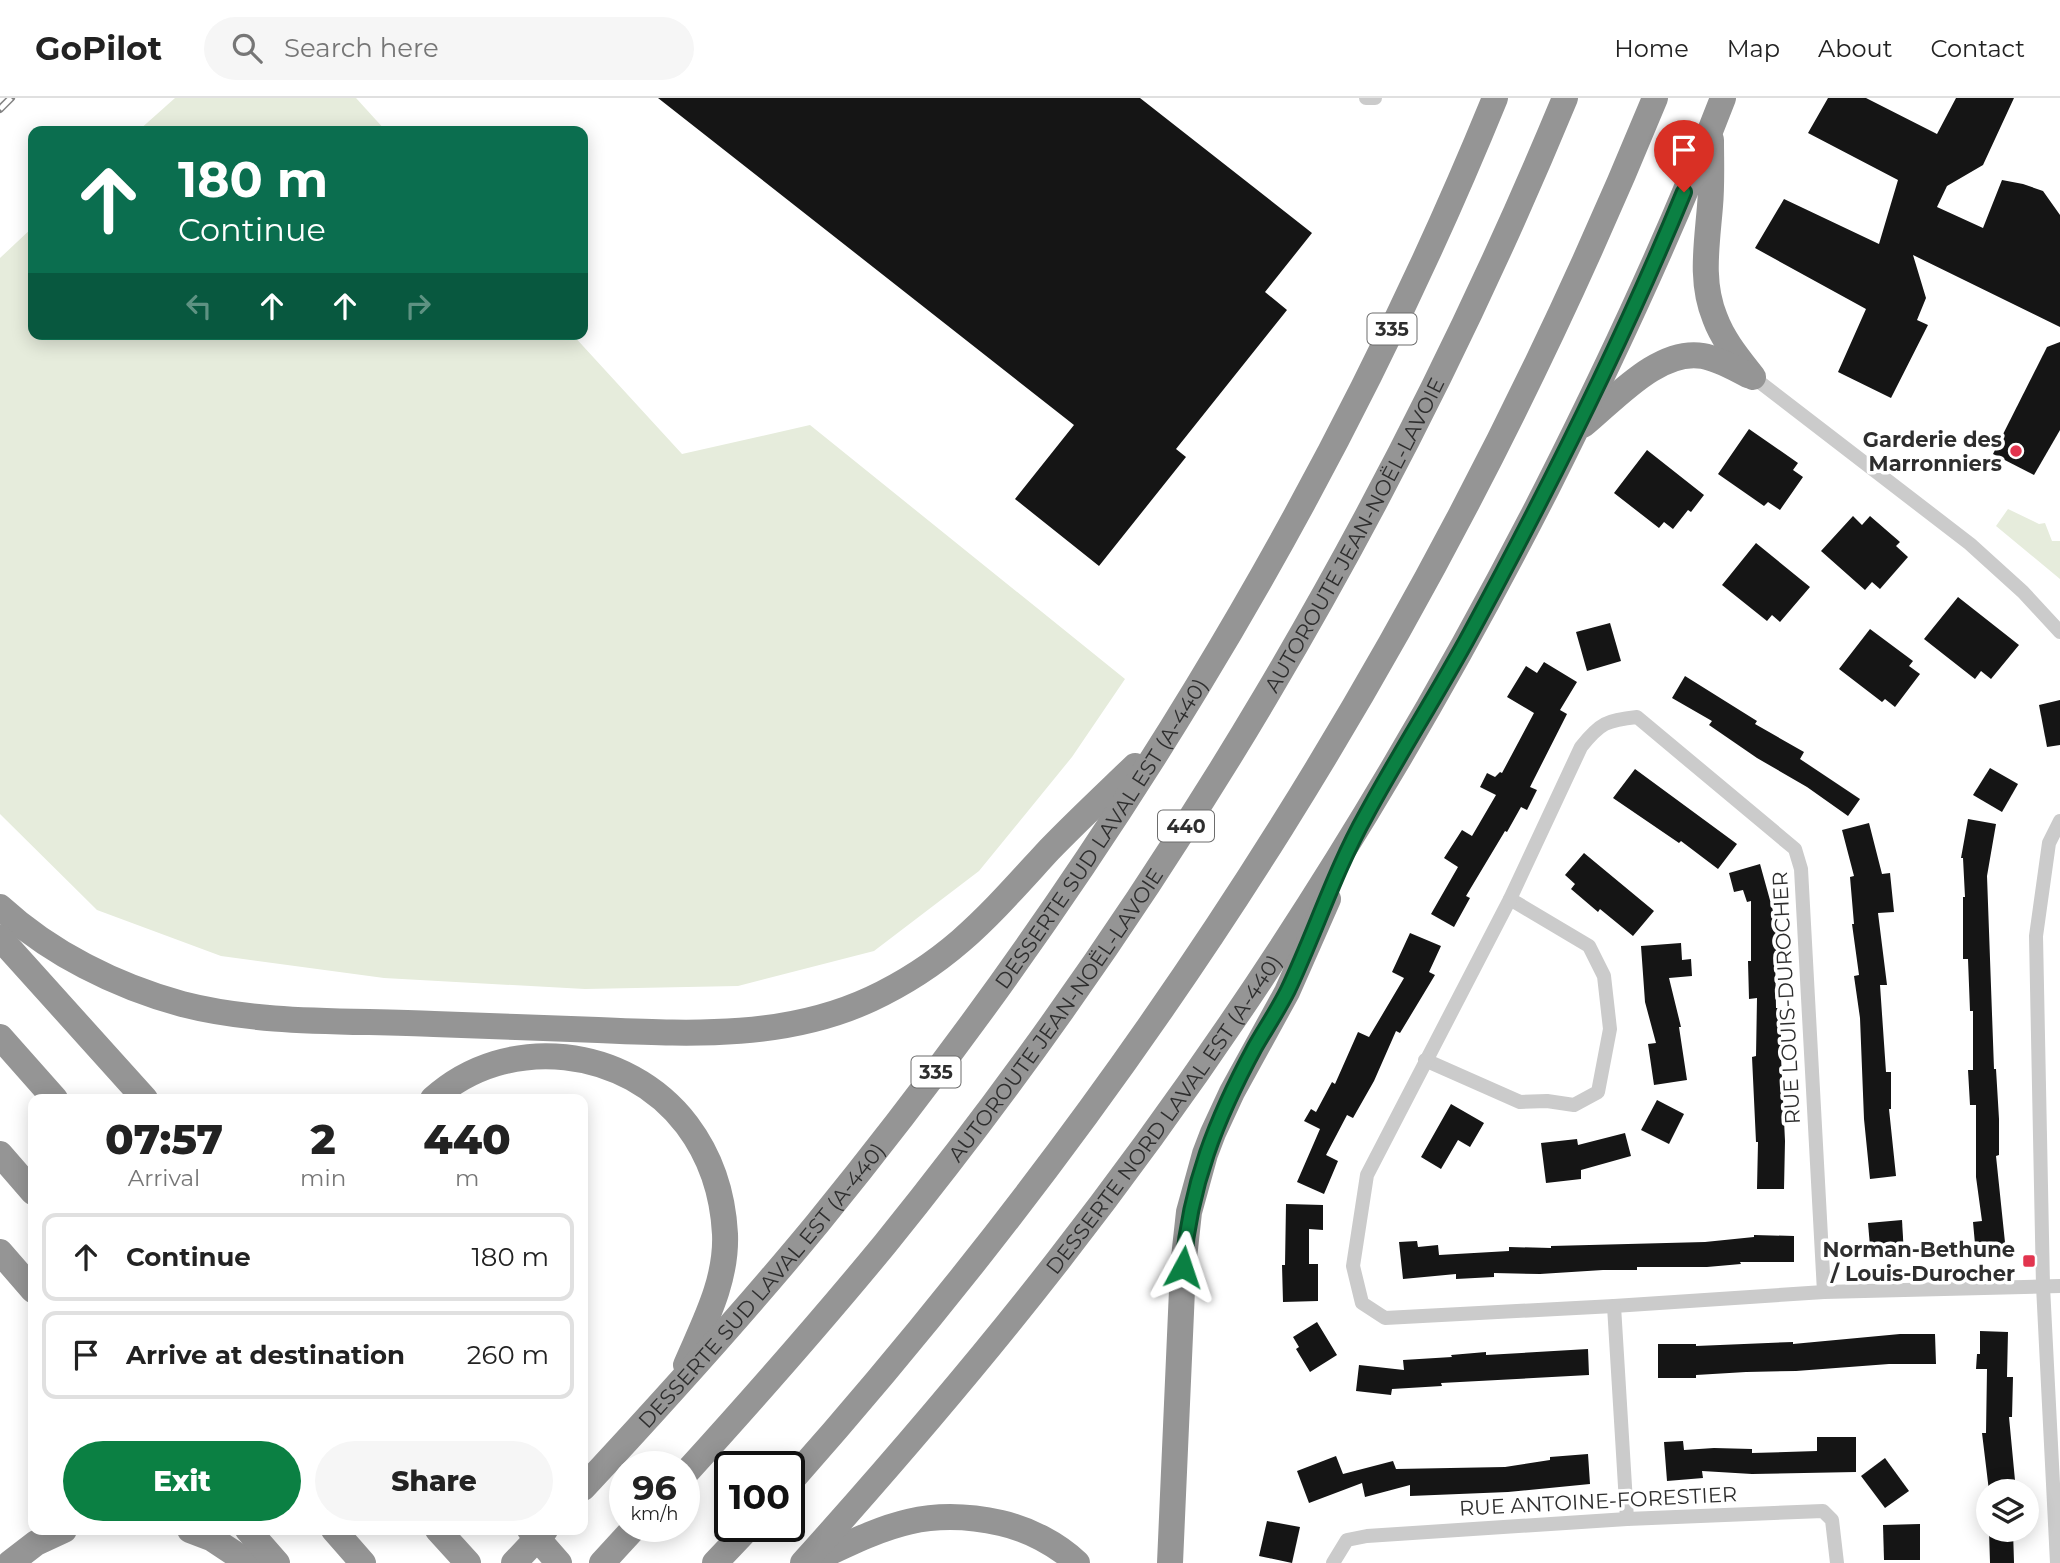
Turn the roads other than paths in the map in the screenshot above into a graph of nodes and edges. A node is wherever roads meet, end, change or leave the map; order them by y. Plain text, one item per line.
1 (1366, 98) edge
2 (1375, 98) edge
3 (1495, 98) edge
4 (1565, 98) edge
5 (1655, 98) edge
6 (1723, 98) edge
7 (1712, 129) junction
8 (1753, 377) junction
9 (1576, 431) junction
10 (2060, 632) edge
11 (1166, 735) junction
12 (1364, 817) junction
13 (2060, 821) edge
14 (1510, 899) junction
15 (0, 906) edge
16 (0, 939) edge
17 (0, 1037) edge
18 (1425, 1060) junction
19 (51, 1094) edge
20 (140, 1094) edge
21 (440, 1094) edge
22 (0, 1154) edge
23 (28, 1186) edge
24 (0, 1252) edge
25 (28, 1284) edge
26 (2043, 1286) junction
27 (2060, 1286) edge
28 (1824, 1292) junction
29 (1614, 1307) junction
30 (677, 1386) junction
31 (700, 1457) edge
32 (805, 1464) edge
33 (588, 1483) edge
34 (1628, 1519) junction
35 (54, 1535) edge
36 (202, 1535) edge
37 (252, 1535) edge
38 (338, 1535) edge
39 (535, 1535) edge
40 (539, 1535) edge
41 (621, 1542) edge
42 (735, 1542) edge
43 (10, 1563) edge
44 (249, 1563) edge
45 (277, 1563) edge
46 (363, 1563) edge
47 (514, 1563) edge
48 (559, 1563) edge
49 (602, 1563) edge
50 (715, 1563) edge
51 (805, 1563) edge
52 (1077, 1563) edge
53 (1170, 1563) edge
54 (1333, 1563) edge
55 (1837, 1563) edge
56 (2057, 1563) edge

1 - 2 street
3 - 11 highway, DESSERTE SUD LAVAL EST (A-440) / 335
4 - 31 highway, AUTOROUTE JEAN-NOËL-LAVOIE / 440
5 - 32 highway
6 - 7 highway, DESSERTE NORD LAVAL EST (A-440)
7 - 8 highway
7 - 9 highway, DESSERTE NORD LAVAL EST (A-440)
8 - 9 highway
8 - 10 street
9 - 12 highway, DESSERTE NORD LAVAL EST (A-440)
11 - 15 highway
11 - 30 highway, DESSERTE SUD LAVAL EST (A-440) / 335
12 - 51 highway, DESSERTE NORD LAVAL EST (A-440)
12 - 53 highway
13 - 26 street
14 - 18 street, RUE LOUIS-DUROCHER
14 - 18 street
14 - 28 street, RUE LOUIS-DUROCHER
16 - 20 highway
17 - 19 highway
18 - 29 street, RUE LOUIS-DUROCHER
21 - 30 highway
22 - 23 highway
24 - 25 highway
26 - 27 street, RUE LOUIS-DUROCHER
26 - 28 street, RUE LOUIS-DUROCHER
26 - 56 street
28 - 29 street, RUE LOUIS-DUROCHER
29 - 34 street
30 - 33 highway, DESSERTE SUD LAVAL EST (A-440) / 335
34 - 54 street, RUE ANTOINE-FORESTIER
34 - 55 street, RUE ANTOINE-FORESTIER
35 - 43 highway
36 - 44 highway
37 - 45 highway
38 - 46 highway
39 - 47 highway
40 - 48 highway, bridge
41 - 49 highway
42 - 50 highway
51 - 52 highway

